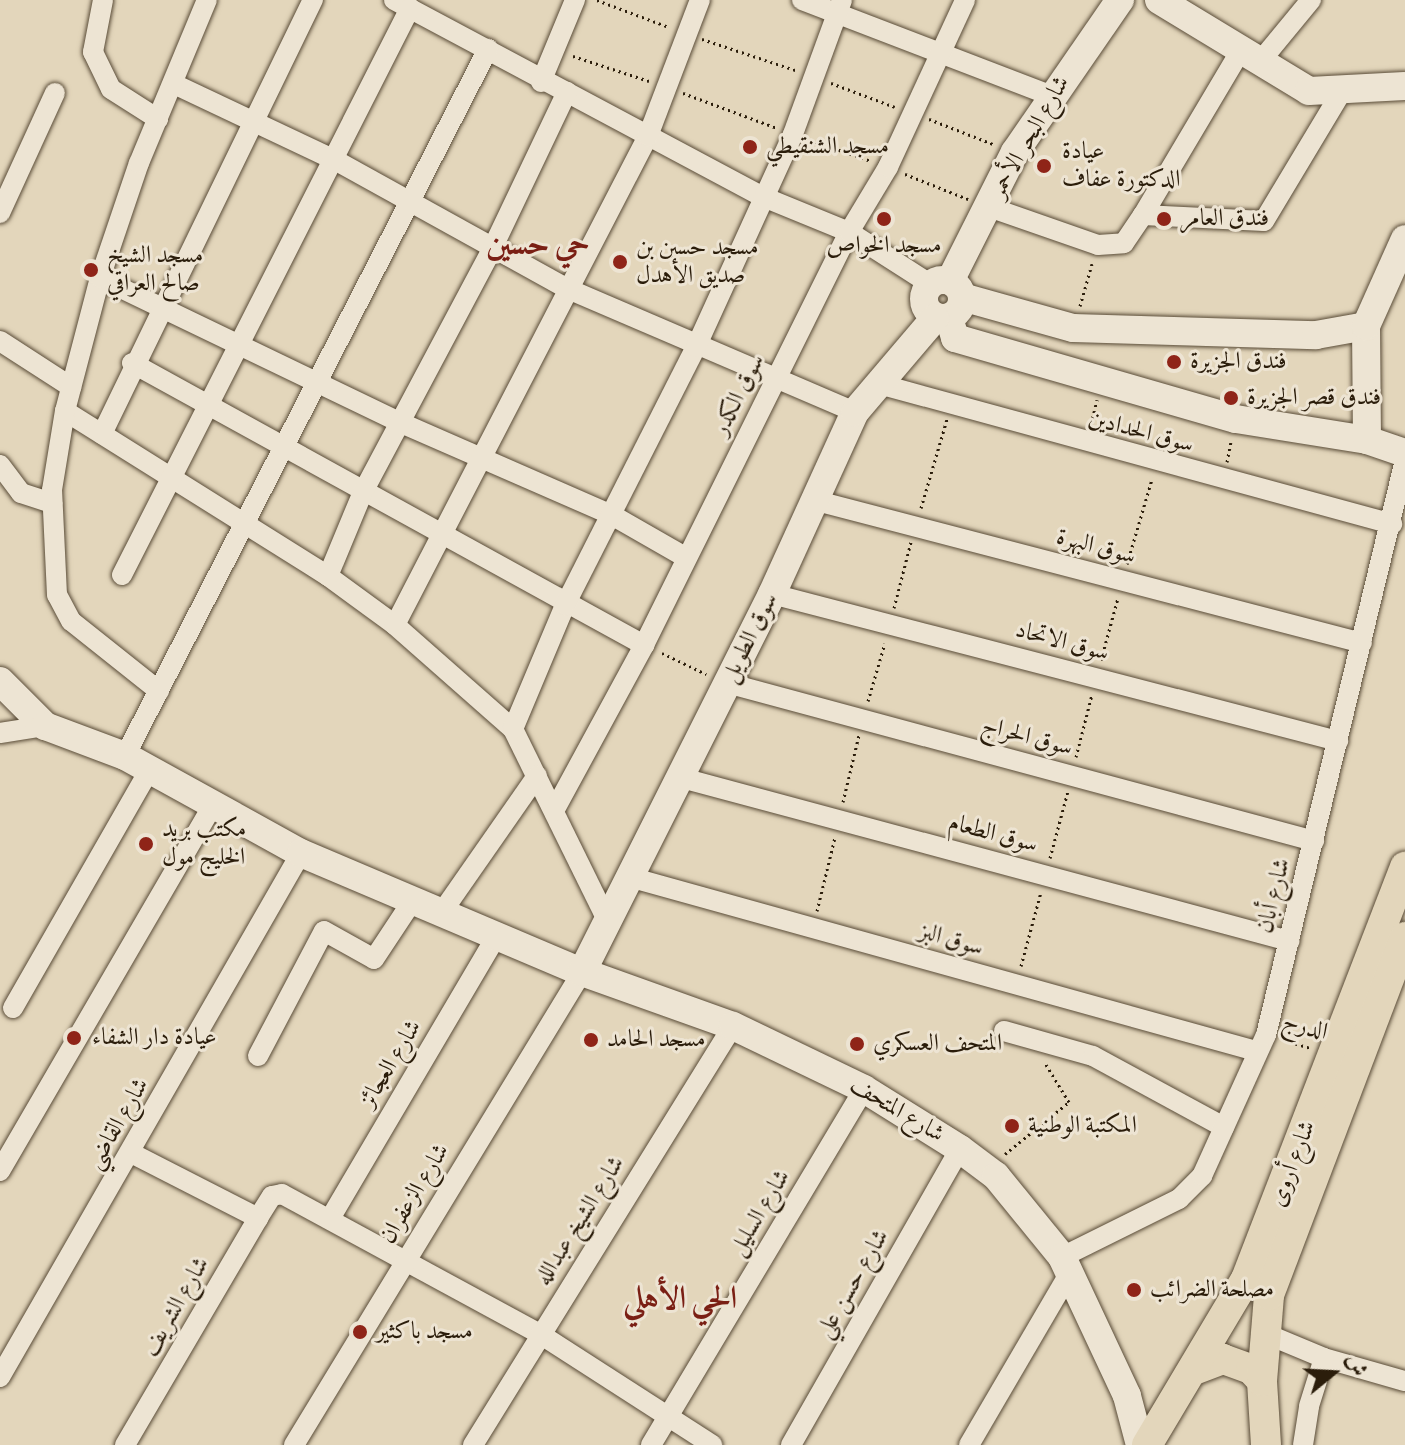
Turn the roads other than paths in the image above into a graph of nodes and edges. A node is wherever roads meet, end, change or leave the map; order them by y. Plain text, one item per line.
1 (103, 0) edge
2 (207, 0) edge
3 (313, 0) edge
4 (575, 0) edge
5 (700, 0) edge
6 (802, 0) edge
7 (965, 0) edge
8 (1120, 0) edge
9 (1159, 0) edge
10 (1311, 0) edge
11 (402, 4) edge
12 (839, 6) edge
13 (488, 49) junction
14 (939, 50) junction
15 (1249, 58) junction
16 (541, 82) junction
17 (174, 84) junction
18 (1405, 86) edge
19 (1342, 91) junction
20 (567, 92) junction
21 (55, 93) dead end
22 (1050, 95) junction
23 (158, 119) junction
24 (254, 122) junction
25 (648, 136) junction
26 (335, 160) junction
27 (761, 196) junction
28 (409, 200) junction
29 (989, 207) junction
30 (0, 213) edge
31 (1143, 215) junction
32 (849, 232) junction
33 (1405, 239) edge
34 (493, 247) junction
35 (100, 278) junction
36 (568, 289) junction
37 (945, 300) junction
38 (159, 309) junction
39 (1366, 326) junction
40 (1103, 330) junction
41 (0, 341) edge
42 (239, 347) junction
43 (696, 347) junction
44 (132, 363) junction
45 (776, 378) junction
46 (1096, 379) junction
47 (315, 381) junction
48 (879, 384) junction
49 (71, 387) junction
50 (209, 406) junction
51 (65, 411) junction
52 (855, 412) junction
53 (399, 422) junction
54 (102, 434) junction
55 (1367, 440) junction
56 (284, 448) junction
57 (1405, 453) edge
58 (481, 456) junction
59 (1405, 460) edge
60 (0, 465) edge
61 (172, 480) junction
62 (363, 492) junction
63 (817, 501) junction
64 (52, 503) junction
65 (610, 514) junction
66 (1392, 524) junction
67 (245, 525) junction
68 (439, 535) junction
69 (685, 557) junction
70 (122, 575) dead end
71 (328, 576) junction
72 (772, 594) junction
73 (565, 605) junction
74 (395, 625) junction
75 (1362, 643) junction
76 (644, 645) junction
77 (0, 681) edge
78 (727, 683) junction
79 (159, 691) junction
80 (45, 726) junction
81 (513, 729) junction
82 (0, 733) edge
83 (1338, 741) junction
84 (125, 756) junction
85 (150, 769) junction
86 (537, 776) junction
87 (682, 778) junction
88 (214, 803) junction
89 (554, 811) junction
90 (1314, 841) junction
91 (301, 853) junction
92 (1405, 867) edge
93 (633, 878) junction
94 (413, 900) junction
95 (442, 912) junction
96 (609, 924) junction
97 (496, 937) junction
98 (1405, 937) edge
99 (1289, 941) junction
100 (582, 972) junction
101 (13, 1008) dead end
102 (733, 1026) junction
103 (1004, 1031) dead end
104 (1261, 1043) junction
105 (258, 1056) dead end
106 (864, 1089) junction
107 (1224, 1127) junction
108 (960, 1149) junction
109 (131, 1153) junction
110 (0, 1171) edge
111 (331, 1217) junction
112 (258, 1218) junction
113 (403, 1263) junction
114 (1066, 1264) junction
115 (1264, 1333) junction
116 (540, 1334) junction
117 (1324, 1358) junction
118 (1114, 1367) junction
119 (1194, 1370) junction
120 (0, 1377) edge
121 (1262, 1381) junction
122 (1405, 1381) edge
123 (1172, 1406) junction
124 (669, 1416) junction
125 (125, 1445) edge
126 (294, 1445) edge
127 (473, 1445) edge
128 (651, 1445) edge
129 (712, 1445) edge
130 (791, 1445) edge
131 (969, 1445) edge
132 (1140, 1445) edge
133 (1147, 1445) edge
134 (1266, 1445) edge
135 (1303, 1445) edge

1 - 23 street
2 - 17 street
3 - 24 street
4 - 16 street
5 - 25 street
6 - 12 street
7 - 14 street, سوق الكدر
8 - 22 street, شارع البحر الأحمر
9 - 15 street
10 - 15 street
11 - 13 street
11 - 26 street
12 - 14 street
12 - 27 street
13 - 16 street
13 - 28 street
14 - 22 street
14 - 32 street, سوق الكدر
15 - 19 street
15 - 31 street
16 - 20 street
17 - 23 street
17 - 24 street
18 - 19 street
19 - 31 street
20 - 25 street
20 - 34 street
21 - 30 street
22 - 29 street, شارع البحر الأحمر
23 - 35 street
24 - 26 street
24 - 38 street
25 - 27 street
25 - 36 street
26 - 28 street
26 - 42 street
27 - 32 street
27 - 43 street
28 - 34 street
28 - 47 street
29 - 31 street
29 - 37 street, شارع البحر الأحمر
32 - 37 street
32 - 45 street, سوق الكدر
33 - 39 street
34 - 36 street
34 - 53 street
35 - 38 street
35 - 49 street
36 - 43 street
36 - 58 street
37 - 40 street
37 - 46 street
37 - 48 street, سوق الطويل
38 - 42 street
38 - 44 street
39 - 40 street
39 - 55 street
40 - 46 street
41 - 49 street
42 - 47 street
42 - 50 street
43 - 45 street
43 - 65 street
44 - 50 street
44 - 54 street
45 - 52 street
45 - 69 street, سوق الكدر
46 - 55 street
47 - 53 street
47 - 56 street
48 - 52 street, سوق الطويل
48 - 66 street, سوق الحدادين
49 - 51 street
50 - 56 street
50 - 61 street
51 - 54 street
51 - 64 street
52 - 63 street, سوق الطويل
53 - 58 street
53 - 62 street
54 - 61 street
55 - 57 street
56 - 62 street
56 - 67 street
58 - 65 street
58 - 68 street
59 - 66 street, شارع أبان
60 - 64 street
61 - 67 street
61 - 70 street
62 - 68 street
62 - 71 street
63 - 72 street, سوق الطويل
63 - 75 street, سوق البهرة
64 - 79 street
65 - 69 street
65 - 73 street
66 - 75 street, شارع أبان
67 - 71 street
67 - 79 street
68 - 73 street
68 - 74 street
69 - 76 street, سوق الكدر
71 - 74 street
72 - 78 street, سوق الطويل
72 - 83 street, سوق الاتحاد
73 - 76 street
73 - 81 street
74 - 81 street
75 - 83 street, شارع أبان
76 - 89 street, سوق الكدر
77 - 80 street
78 - 87 street, سوق الطويل
78 - 90 street, سوق الحراج
79 - 84 street
80 - 82 street
80 - 84 street, شارع المتحف
81 - 86 street
83 - 90 street, شارع أبان
84 - 85 street, شارع المتحف
85 - 88 street, شارع المتحف
85 - 101 street
86 - 89 street
86 - 95 street
87 - 93 street, سوق الطويل
87 - 99 street, سوق الطعام
88 - 91 street, شارع المتحف
88 - 110 street
89 - 96 street
90 - 99 street, شارع أبان
91 - 94 street, شارع المتحف
91 - 109 street, شارع القاضي
92 - 119 main road, شارع أروى
93 - 96 street, سوق الطويل
93 - 104 street, سوق البز
94 - 95 street, شارع المتحف
94 - 105 street
95 - 97 street, شارع المتحف
96 - 100 street, سوق الطويل
97 - 100 street, شارع المتحف
97 - 111 street, شارع العجائز
98 - 115 main road, شارع أروى
99 - 104 street, شارع أبان
100 - 102 street, شارع المتحف
100 - 113 street, شارع الزعفران
102 - 106 street, شارع المتحف
102 - 116 street, شارع الشيخ عبدالله
103 - 107 street
104 - 107 street, شارع أبان
106 - 108 street, شارع المتحف
106 - 124 street, شارع السليل
107 - 114 street, شارع أبان
108 - 114 street, شارع المتحف
108 - 130 street, شارع حسن علي
109 - 112 street
109 - 120 street, شارع القاضي
111 - 112 street, شارع الشريف
111 - 113 street
112 - 125 street, شارع الشريف
113 - 116 street
113 - 126 street, شارع الزعفران
114 - 118 street, شارع المتحف
114 - 131 street
115 - 117 street
115 - 121 main road, شارع أروى
116 - 124 street
116 - 127 street, شارع الشيخ عبدالله
117 - 122 street
117 - 135 street
118 - 123 street, شارع المتحف
118 - 132 street, شارع المتحف
119 - 121 main road
119 - 123 main road, شارع أروى
121 - 134 main road, شارع أروى
123 - 133 main road, شارع أروى
124 - 128 street, شارع السليل
124 - 129 street

